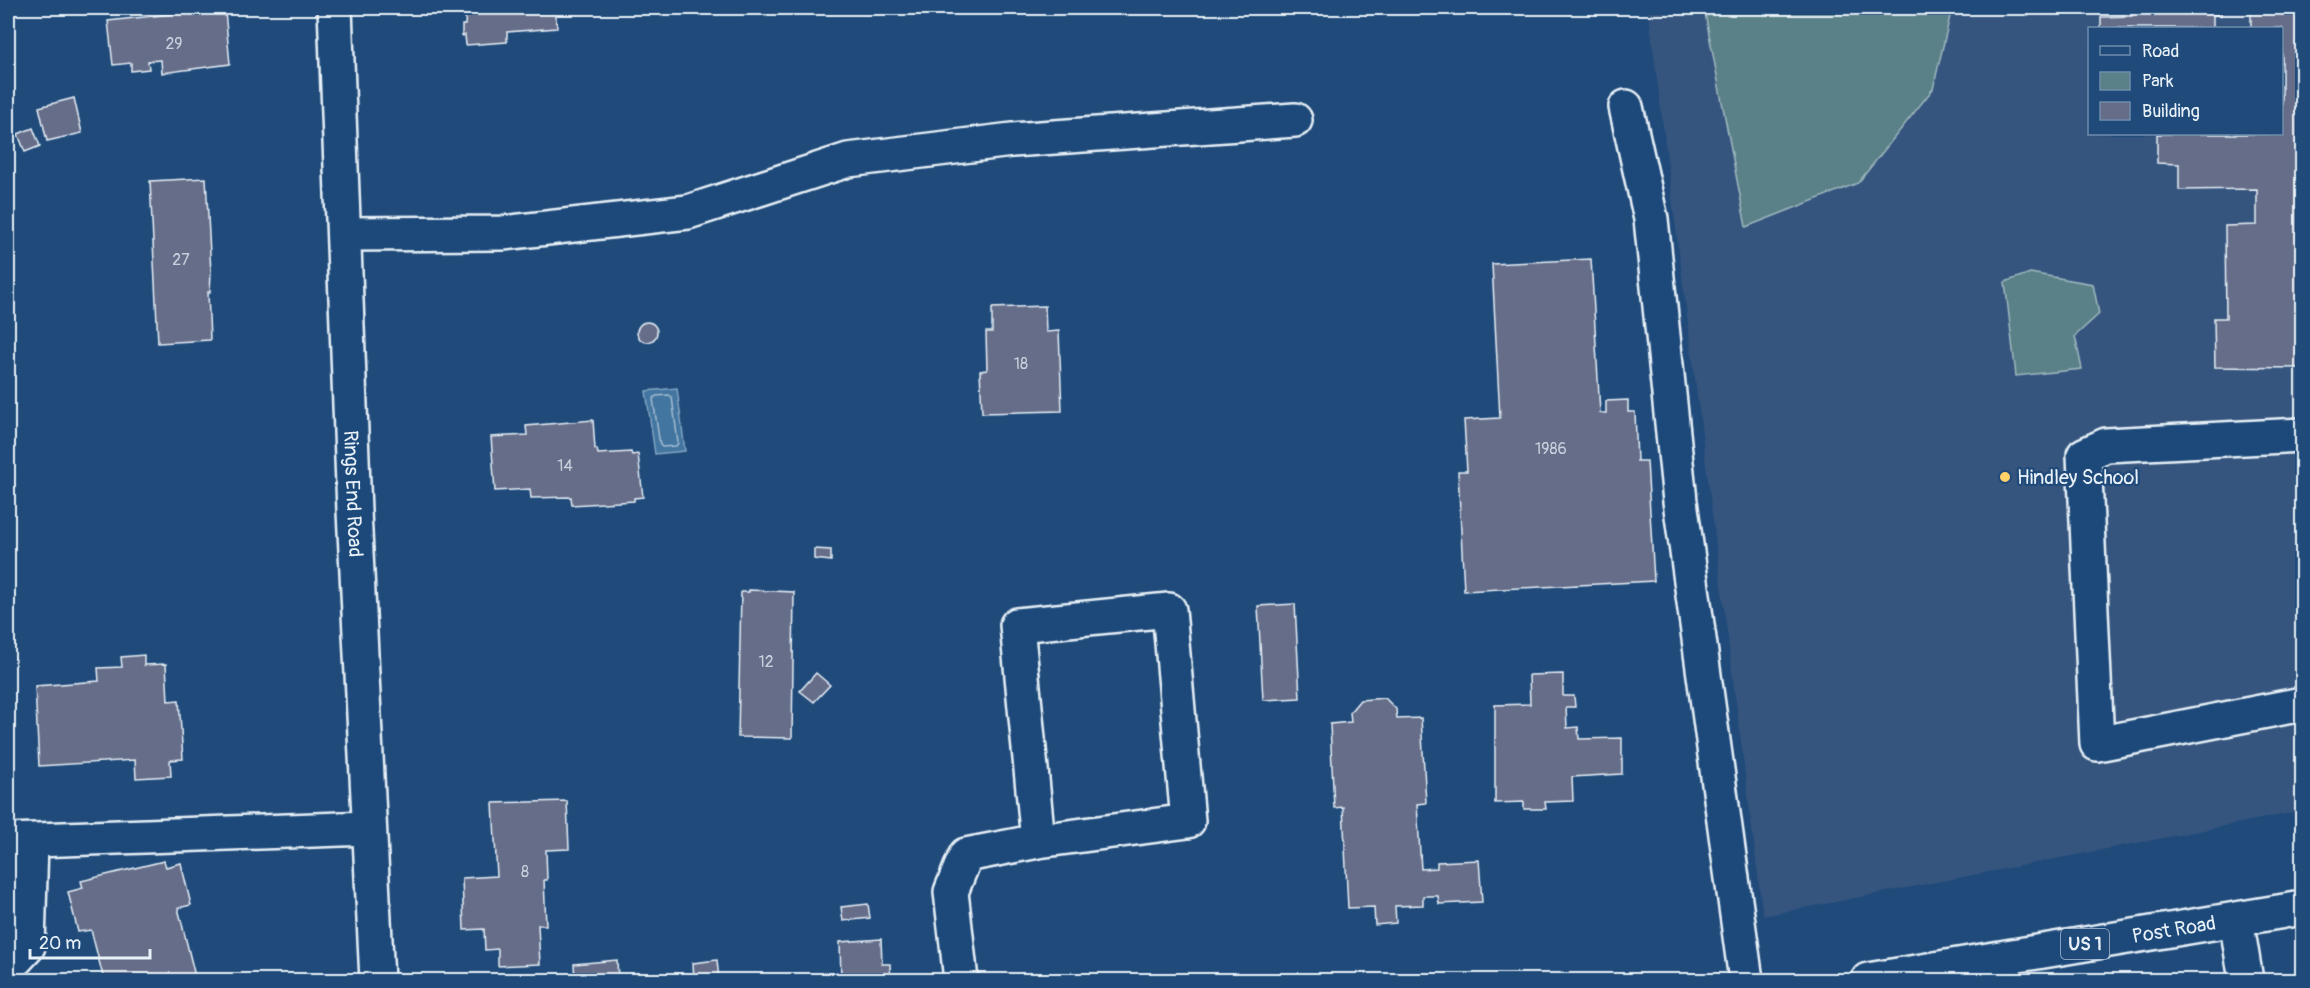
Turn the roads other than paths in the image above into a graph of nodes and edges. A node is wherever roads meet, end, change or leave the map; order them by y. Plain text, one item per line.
1 (335, 8) edge
2 (1626, 107) dead end
3 (1295, 120) dead end
4 (344, 234) junction
5 (2302, 435) edge
6 (2302, 704) edge
7 (369, 828) junction
8 (19, 841) edge
9 (1038, 841) junction
10 (2302, 908) edge
11 (2236, 919) junction
12 (8, 960) edge
13 (377, 981) edge
14 (962, 981) edge
15 (1746, 981) edge
16 (1868, 981) edge
17 (2246, 981) edge

1 - 4 street, Rings End Road
2 - 15 street
3 - 4 street
4 - 7 street, Rings End Road
5 - 6 street
7 - 8 street
7 - 13 street, Rings End Road
8 - 12 street
9 - 9 street
9 - 14 street
10 - 11 street, Post Road / US 1
11 - 16 street, Post Road / US 1
11 - 17 street

